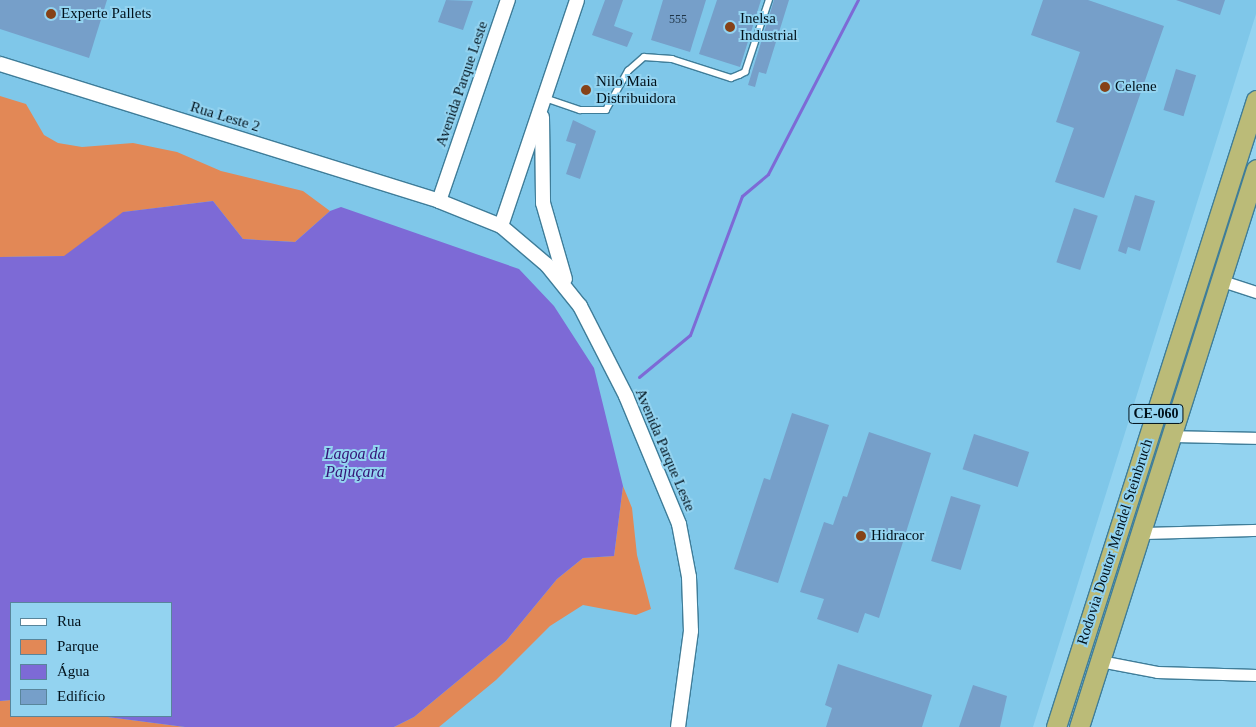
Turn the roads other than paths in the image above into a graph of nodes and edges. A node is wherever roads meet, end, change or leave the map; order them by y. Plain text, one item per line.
1 (508, 0) edge
2 (769, 0) edge
3 (574, 3) edge
4 (0, 64) edge
5 (1256, 100) edge
6 (544, 101) junction
7 (1256, 170) edge
8 (439, 201) junction
9 (501, 226) junction
10 (1219, 280) junction
11 (1256, 292) edge
12 (572, 294) junction
13 (1168, 436) junction
14 (1256, 438) edge
15 (1256, 530) edge
16 (1141, 533) junction
17 (1100, 661) junction
18 (1256, 674) edge
19 (678, 727) edge
20 (1056, 727) edge
21 (1079, 727) edge

1 - 8 street, Avenida Parque Leste
2 - 6 lane
3 - 6 street
4 - 8 street, Rua Leste 2
5 - 20 highway, Rodovia Doutor Mendel Steinbruch / CE-060
6 - 9 street
6 - 12 street
7 - 10 highway, Rodovia Doutor Mendel Steinbruch / CE-060
8 - 9 street, Avenida Parque Leste
9 - 12 street, Avenida Parque Leste
10 - 11 street
10 - 13 highway, Rodovia Doutor Mendel Steinbruch / CE-060
12 - 19 street, Avenida Parque Leste
13 - 14 street
13 - 16 highway, Rodovia Doutor Mendel Steinbruch / CE-060
15 - 16 street
16 - 17 highway, Rodovia Doutor Mendel Steinbruch / CE-060
17 - 18 street
17 - 21 highway, Rodovia Doutor Mendel Steinbruch / CE-060

